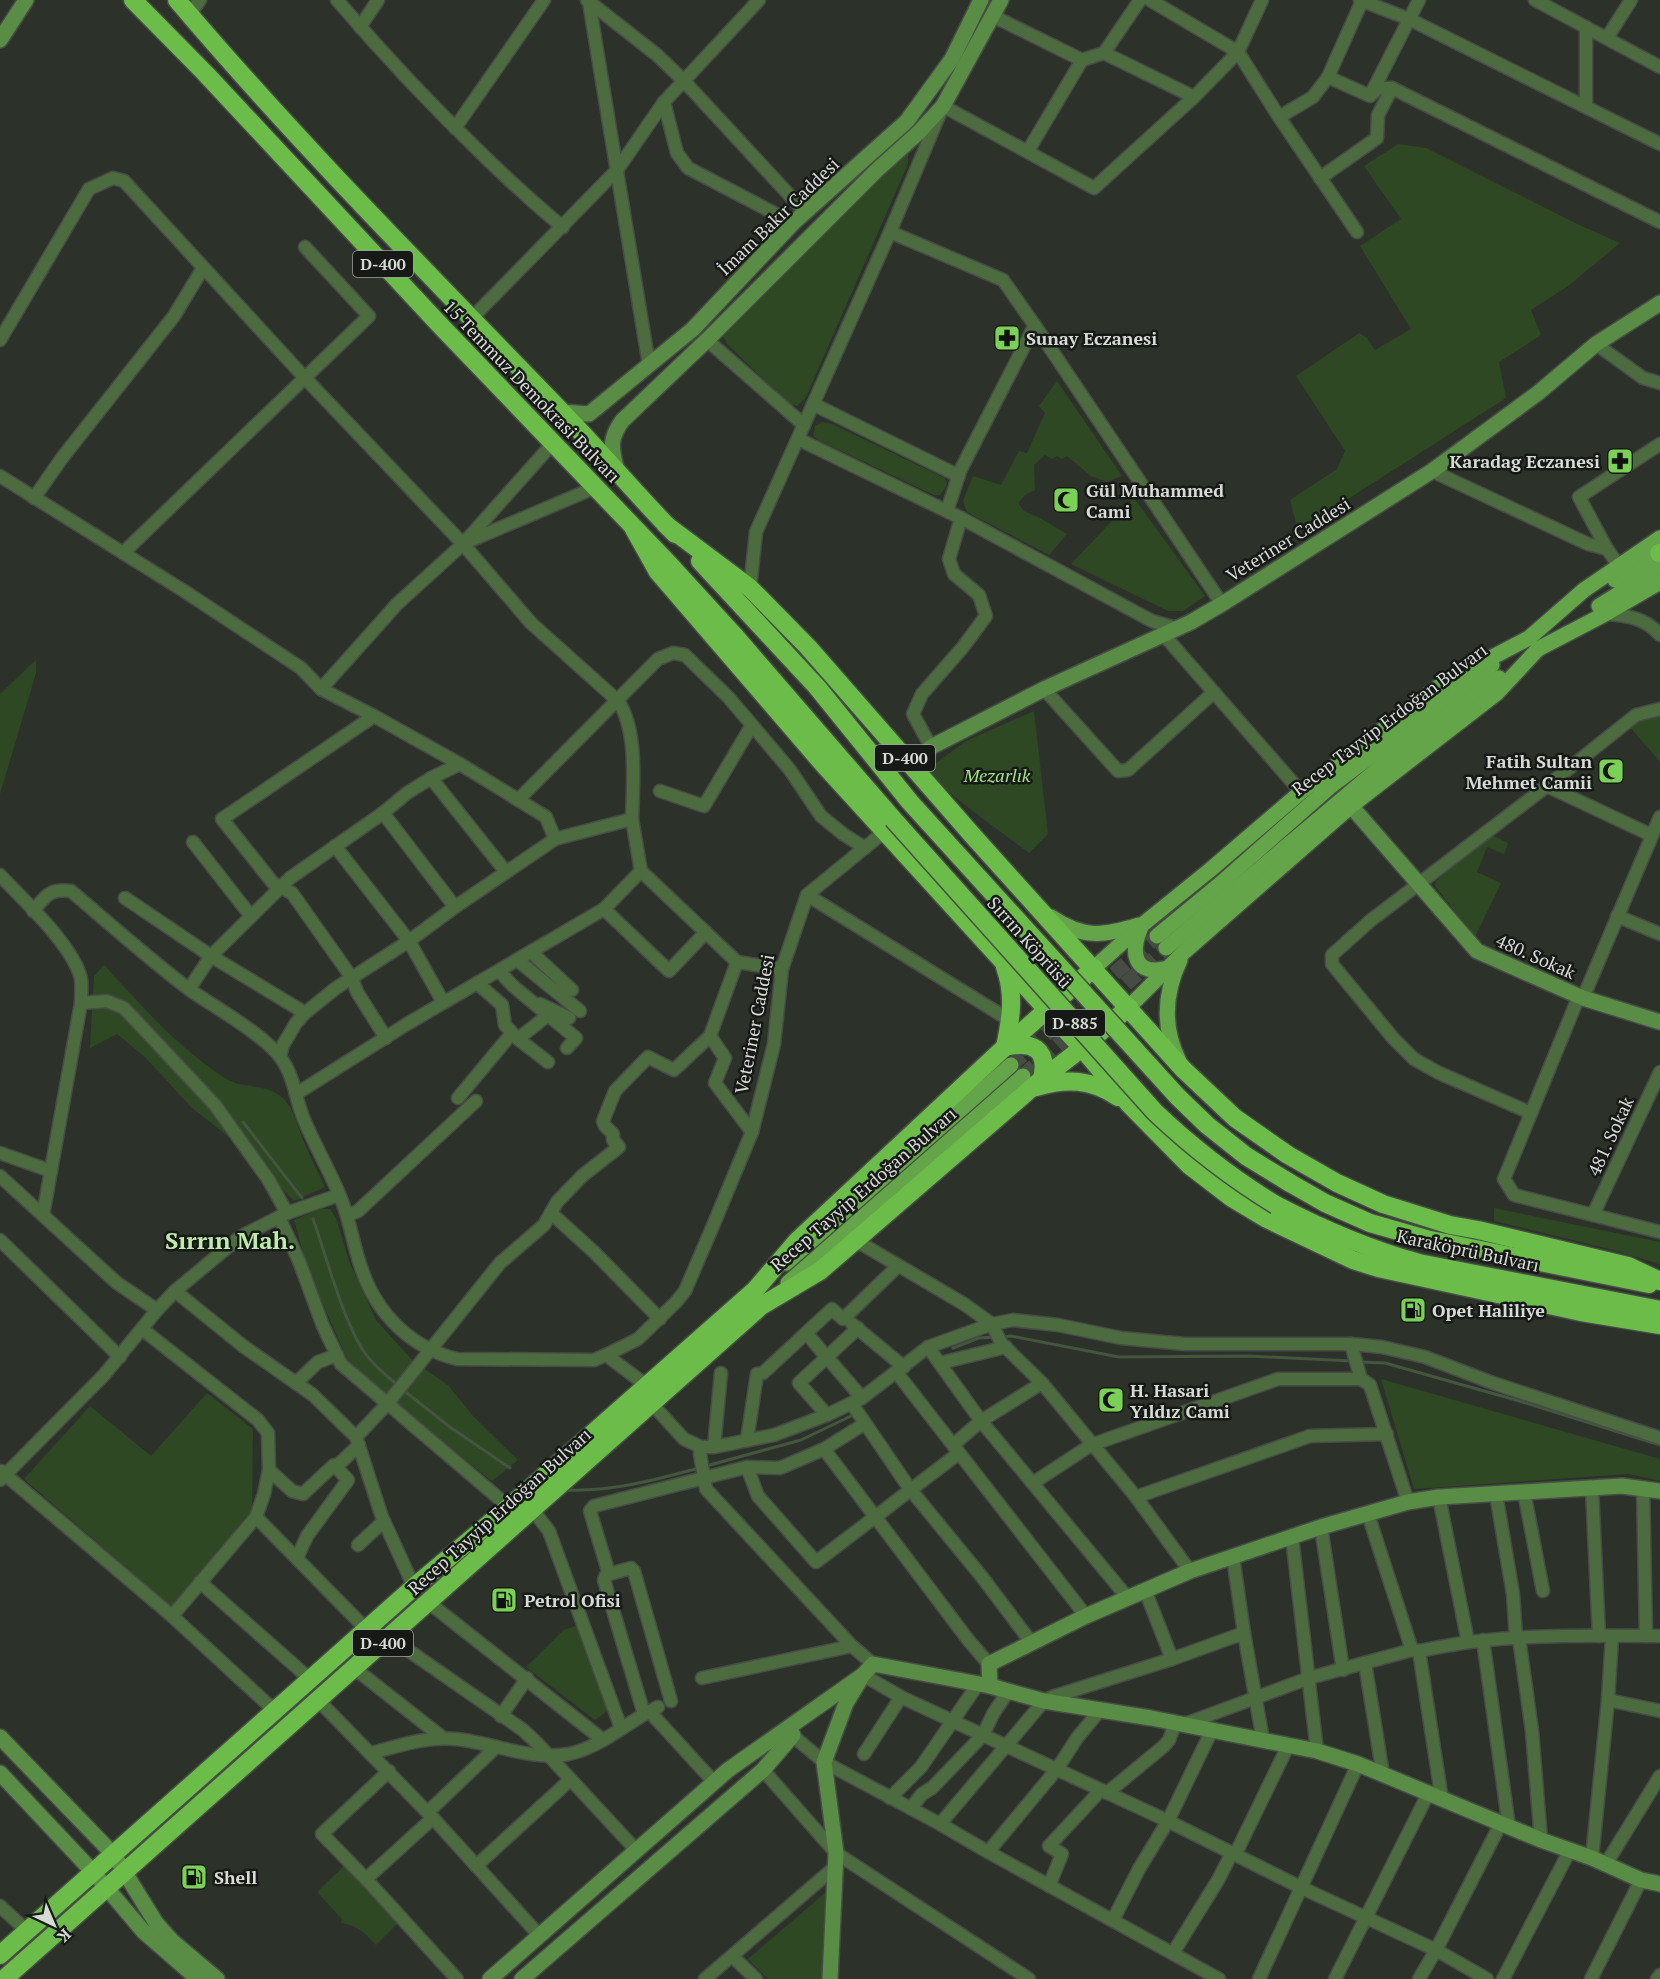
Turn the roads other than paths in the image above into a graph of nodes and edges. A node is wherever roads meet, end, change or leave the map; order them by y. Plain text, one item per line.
1 (26, 0) edge
2 (133, 0) edge
3 (177, 0) edge
4 (337, 0) edge
5 (378, 0) edge
6 (544, 0) edge
7 (759, 0) edge
8 (981, 0) edge
9 (1001, 0) edge
10 (1140, 0) edge
11 (1150, 0) edge
12 (1262, 0) edge
13 (1361, 0) edge
14 (1419, 0) edge
15 (1535, 0) edge
16 (1631, 0) edge
17 (588, 1) edge
18 (194, 7) edge
19 (993, 16) junction
20 (1409, 19) junction
21 (360, 27) junction
22 (1586, 27) junction
23 (1607, 38) junction
24 (0, 40) edge
25 (1238, 52) junction
26 (1104, 53) junction
27 (1082, 60) junction
28 (1660, 67) edge
29 (1328, 77) junction
30 (684, 81) junction
31 (1392, 88) junction
32 (1370, 96) junction
33 (1194, 97) junction
34 (664, 102) junction
35 (1586, 105) junction
36 (943, 106) junction
37 (1279, 117) junction
38 (455, 128) junction
39 (1660, 144) edge
40 (1028, 151) junction
41 (617, 170) junction
42 (1320, 178) junction
43 (799, 217) junction
44 (1660, 222) edge
45 (563, 227) junction
46 (1357, 231) dead end
47 (890, 232) junction
48 (305, 247) dead end
49 (203, 268) junction
50 (1660, 303) edge
51 (471, 319) junction
52 (1035, 325) junction
53 (0, 340) edge
54 (707, 340) junction
55 (1596, 344) junction
56 (648, 365) junction
57 (305, 378) junction
58 (1660, 383) edge
59 (813, 404) junction
60 (562, 412) junction
61 (804, 425) junction
62 (798, 439) junction
63 (554, 442) junction
64 (1660, 444) edge
65 (1432, 471) junction
66 (617, 472) junction
67 (0, 476) edge
68 (959, 476) junction
69 (594, 488) junction
70 (34, 498) junction
71 (947, 511) junction
72 (961, 518) junction
73 (666, 525) junction
74 (634, 529) joint
75 (463, 544) junction
76 (1607, 549) junction
77 (123, 553) junction
78 (1619, 566) junction
79 (1660, 566) edge
80 (750, 588) junction
81 (1222, 604) junction
82 (1605, 614) junction
83 (1170, 631) junction
84 (1660, 635) edge
85 (1533, 643) junction
86 (321, 688) junction
87 (1044, 689) junction
88 (1214, 692) junction
89 (618, 701) junction
90 (1660, 709) edge
91 (374, 716) junction
92 (752, 725) junction
93 (931, 747) junction
94 (460, 764) junction
95 (910, 765) junction
96 (431, 778) junction
97 (1547, 786) junction
98 (660, 791) dead end
99 (1301, 792) junction
100 (518, 800) junction
101 (910, 802) joint
102 (1351, 806) junction
103 (383, 813) junction
104 (1660, 817) edge
105 (632, 819) junction
106 (889, 826) junction
107 (1651, 835) junction
108 (555, 839) junction
109 (193, 842) dead end
110 (335, 846) junction
111 (865, 848) junction
112 (641, 871) junction
113 (506, 872) junction
114 (0, 875) edge
115 (1418, 884) junction
116 (281, 888) junction
117 (807, 894) junction
118 (125, 898) dead end
119 (455, 907) junction
120 (604, 909) junction
121 (1040, 910) junction
122 (33, 911) junction
123 (250, 915) junction
124 (1617, 916) junction
125 (1142, 925) junction
126 (706, 932) junction
127 (1660, 934) edge
128 (410, 941) junction
129 (1162, 942) tunnel mouth
130 (531, 952) junction
131 (1184, 952) junction
132 (211, 956) junction
133 (517, 960) junction
134 (737, 962) junction
135 (1003, 963) junction
136 (1094, 968) junction
137 (1168, 968) junction
138 (782, 969) junction
139 (499, 970) junction
140 (352, 978) junction
141 (477, 983) junction
142 (513, 986) junction
143 (189, 989) junction
144 (572, 990) dead end
145 (1581, 997) junction
146 (443, 1002) junction
147 (81, 1003) junction
148 (1129, 1007) junction
149 (1047, 1010) junction
150 (305, 1013) junction
151 (548, 1015) junction
152 (1011, 1022) junction
153 (1660, 1022) edge
154 (515, 1036) junction
155 (710, 1036) junction
156 (386, 1038) junction
157 (1005, 1047) junction
158 (567, 1048) dead end
159 (1082, 1048) junction
160 (280, 1056) junction
161 (548, 1062) dead end
162 (1011, 1065) tunnel mouth
163 (1183, 1069) junction
164 (1660, 1072) edge
165 (1032, 1081) junction
166 (296, 1094) junction
167 (458, 1098) dead end
168 (476, 1101) dead end
169 (1129, 1104) junction
170 (1531, 1113) junction
171 (752, 1132) junction
172 (0, 1153) edge
173 (51, 1171) junction
174 (0, 1176) edge
175 (1290, 1183) joint
176 (339, 1195) junction
177 (1276, 1205) joint
178 (551, 1213) junction
179 (43, 1215) junction
180 (283, 1215) junction
181 (1593, 1215) junction
182 (347, 1216) junction
183 (1660, 1232) edge
184 (0, 1240) edge
185 (855, 1240) junction
186 (898, 1266) junction
187 (1660, 1281) edge
188 (1660, 1286) edge
189 (175, 1292) junction
190 (758, 1298) junction
191 (157, 1310) junction
192 (1660, 1310) edge
193 (660, 1319) junction
194 (843, 1319) junction
195 (1660, 1325) edge
196 (858, 1328) junction
197 (993, 1328) junction
198 (142, 1329) junction
199 (807, 1334) junction
200 (1351, 1344) junction
201 (1004, 1345) junction
202 (928, 1347) junction
203 (430, 1350) junction
204 (337, 1355) junction
205 (606, 1355) junction
206 (120, 1357) junction
207 (827, 1357) junction
208 (940, 1363) junction
209 (900, 1370) junction
210 (721, 1374) dead end
211 (1360, 1379) junction
212 (296, 1383) junction
213 (1042, 1383) junction
214 (646, 1385) junction
215 (857, 1401) junction
216 (651, 1403) junction
217 (387, 1404) junction
218 (827, 1415) junction
219 (981, 1421) junction
220 (864, 1424) junction
221 (1387, 1434) junction
222 (1660, 1438) edge
223 (747, 1440) junction
224 (358, 1441) junction
225 (1092, 1446) junction
226 (701, 1447) junction
227 (714, 1447) junction
228 (824, 1449) junction
229 (956, 1449) junction
230 (336, 1467) junction
231 (747, 1467) junction
232 (269, 1470) junction
233 (2, 1475) edge
234 (703, 1477) junction
235 (1033, 1483) junction
236 (1643, 1488) junction
237 (910, 1489) junction
238 (1592, 1489) junction
239 (1660, 1491) edge
240 (1524, 1492) junction
241 (1496, 1494) junction
242 (1136, 1497) junction
243 (1439, 1497) junction
244 (1408, 1502) junction
245 (509, 1507) junction
246 (532, 1509) junction
247 (1368, 1514) junction
248 (875, 1516) junction
249 (256, 1517) junction
250 (384, 1521) junction
251 (1321, 1527) junction
252 (1292, 1537) junction
253 (358, 1545) dead end
254 (1233, 1557) junction
255 (297, 1558) junction
256 (1190, 1571) junction
257 (609, 1574) junction
258 (200, 1582) junction
259 (414, 1587) junction
260 (1145, 1590) junction
261 (1544, 1592) dead end
262 (1127, 1597) junction
263 (428, 1602) junction
264 (172, 1616) junction
265 (1086, 1616) junction
266 (366, 1630) junction
267 (1244, 1633) junction
268 (1599, 1636) junction
269 (1612, 1636) junction
270 (1646, 1636) junction
271 (1660, 1636) edge
272 (389, 1637) junction
273 (1518, 1638) junction
274 (1483, 1640) junction
275 (1031, 1642) junction
276 (1468, 1642) junction
277 (852, 1646) junction
278 (1416, 1650) junction
279 (1172, 1659) junction
280 (1365, 1663) junction
281 (989, 1664) junction
282 (354, 1668) junction
283 (868, 1670) junction
284 (1343, 1670) junction
285 (527, 1678) junction
286 (702, 1678) dead end
287 (1309, 1678) junction
288 (310, 1680) junction
289 (984, 1685) junction
290 (1009, 1690) junction
291 (901, 1697) junction
292 (1255, 1698) junction
293 (318, 1700) junction
294 (1608, 1700) junction
295 (671, 1701) dead end
296 (1044, 1701) junction
297 (1101, 1709) junction
298 (650, 1711) junction
299 (1660, 1711) edge
300 (275, 1712) junction
301 (501, 1716) junction
302 (954, 1720) junction
303 (1179, 1724) junction
304 (621, 1728) junction
305 (1212, 1730) junction
306 (790, 1733) junction
307 (983, 1736) junction
308 (0, 1737) edge
309 (443, 1738) junction
310 (603, 1740) junction
311 (1263, 1740) junction
312 (1007, 1745) junction
313 (1288, 1746) junction
314 (496, 1747) junction
315 (1317, 1751) junction
316 (371, 1753) junction
317 (864, 1754) dead end
318 (549, 1757) junction
319 (824, 1762) junction
320 (1358, 1764) junction
321 (763, 1770) junction
322 (1057, 1770) junction
323 (389, 1771) junction
324 (0, 1773) edge
325 (1383, 1775) junction
326 (1660, 1776) edge
327 (570, 1780) junction
328 (714, 1782) junction
329 (1104, 1791) junction
330 (1435, 1797) junction
331 (890, 1798) junction
332 (911, 1808) junction
333 (431, 1815) junction
334 (1168, 1821) junction
335 (940, 1824) junction
336 (1505, 1825) junction
337 (1541, 1840) junction
338 (636, 1850) junction
339 (1570, 1850) junction
340 (988, 1852) junction
341 (1233, 1854) junction
342 (114, 1855) junction
343 (835, 1860) junction
344 (1599, 1861) junction
345 (476, 1866) junction
346 (94, 1873) junction
347 (126, 1873) junction
348 (366, 1879) junction
349 (1641, 1880) junction
350 (1660, 1884) edge
351 (1049, 1886) junction
352 (107, 1888) junction
353 (1302, 1888) junction
354 (0, 1906) edge
355 (1367, 1918) junction
356 (1113, 1920) junction
357 (27, 1931) junction
358 (540, 1935) junction
359 (1436, 1950) junction
360 (1173, 1953) junction
361 (0, 1955) edge
362 (732, 1956) junction
363 (1660, 1975) edge
364 (4, 1979) edge
365 (198, 1979) edge
366 (217, 1979) edge
367 (457, 1979) edge
368 (490, 1979) edge
369 (522, 1979) edge
370 (705, 1979) edge
371 (756, 1979) edge
372 (830, 1979) edge
373 (1029, 1979) edge
374 (1219, 1979) edge
375 (1259, 1979) edge
376 (1335, 1979) edge
377 (1419, 1979) edge
378 (1487, 1979) edge
379 (1503, 1979) edge
380 (1591, 1979) edge
381 (1656, 1979) edge

1 - 24 street
2 - 63 highway, 15 Temmuz Demokrasi Bulvarı / D-400
3 - 18 highway, 15 Temmuz Demokrasi Bulvarı / D-400
4 - 21 street
5 - 21 street
6 - 38 street
7 - 30 street
8 - 43 street, İmam Bakır Caddesi
9 - 19 street
10 - 26 street
11 - 25 street
12 - 25 street
13 - 20 street
13 - 29 street
14 - 20 street
15 - 22 street
16 - 23 street
17 - 30 street
17 - 41 street
18 - 51 highway, 15 Temmuz Demokrasi Bulvarı / D-400
19 - 27 street
19 - 36 street
20 - 32 street
20 - 35 street
21 - 38 street
22 - 23 street
22 - 35 street
23 - 28 street
25 - 33 street
25 - 37 street
26 - 27 street
26 - 33 street
27 - 40 street
29 - 32 street
29 - 37 street
30 - 34 street
30 - 43 street
31 - 32 street
31 - 42 street
31 - 44 street
33 - 40 street
34 - 41 street
34 - 43 street
35 - 39 street
36 - 40 street
36 - 47 street
36 - 54 street
37 - 42 street
38 - 45 street
41 - 45 street
41 - 56 street
42 - 46 street
43 - 56 street, İmam Bakır Caddesi
45 - 51 street
47 - 52 street
47 - 59 street
48 - 57 street
49 - 53 street
49 - 57 street
49 - 70 street
50 - 55 street, Veteriner Caddesi
51 - 60 highway, 15 Temmuz Demokrasi Bulvarı / D-400
52 - 68 street
52 - 81 street
54 - 61 street
54 - 66 street
55 - 58 street
55 - 65 street, Veteriner Caddesi
56 - 60 street, İmam Bakır Caddesi
57 - 75 street
57 - 77 street
59 - 61 street
59 - 68 street
60 - 66 highway, 15 Temmuz Demokrasi Bulvarı / D-400
61 - 62 street
62 - 71 street
62 - 80 street
63 - 69 highway, 15 Temmuz Demokrasi Bulvarı / D-400
63 - 75 street
64 - 76 street
65 - 76 street
65 - 81 street, Veteriner Caddesi
66 - 73 highway, 15 Temmuz Demokrasi Bulvarı / D-400
67 - 70 street
68 - 71 street
69 - 74 highway, 15 Temmuz Demokrasi Bulvarı / D-400
69 - 75 street
70 - 77 street
71 - 72 street
72 - 83 street
72 - 93 street
73 - 80 highway, D-400
73 - 101 highway, 15 Temmuz Demokrasi Bulvarı / D-885
74 - 106 highway, 15 Temmuz Demokrasi Bulvarı / D-885
75 - 86 street
75 - 89 street
76 - 78 street
77 - 86 street
78 - 79 main road
78 - 85 main road
79 - 82 main road
79 - 85 main road, Recep Tayyip Erdoğan Bulvarı
80 - 95 highway, D-400
81 - 83 street, Veteriner Caddesi
82 - 84 street
82 - 85 main road
83 - 87 street, Veteriner Caddesi
83 - 88 street
85 - 99 main road
85 - 102 main road
85 - 129 main road, Recep Tayyip Erdoğan Bulvarı
86 - 91 street
87 - 88 street
87 - 93 street, Veteriner Caddesi
88 - 99 street
89 - 92 street
89 - 100 street
89 - 105 street
90 - 97 street
91 - 94 street
91 - 116 street
92 - 98 street
92 - 111 street
93 - 95 street, Veteriner Caddesi
94 - 96 street
94 - 100 street
95 - 121 highway, D-400
96 - 103 street
96 - 113 street
97 - 107 street
97 - 115 street
99 - 125 main road
100 - 108 street
101 - 175 highway, Sırrın Köprüsü / D-885, bridge
102 - 115 street, 480. Sokak
102 - 131 main road
103 - 110 street
103 - 119 street
104 - 107 street
105 - 108 street
105 - 112 street
106 - 111 street
106 - 135 highway
106 - 177 highway, Sırrın Köprüsü / D-885, bridge
107 - 124 street
108 - 113 street
109 - 123 street
110 - 116 street
110 - 128 street
111 - 117 street
112 - 120 street
112 - 126 street
113 - 119 street
114 - 122 street
115 - 145 street, 480. Sokak
115 - 170 street
116 - 123 street
116 - 140 street
117 - 138 street, Veteriner Caddesi
117 - 152 street
118 - 132 street
119 - 128 street
120 - 126 street
120 - 130 street
121 - 125 main road
121 - 136 highway, D-400
122 - 143 street
122 - 147 street
123 - 132 street
124 - 127 street
124 - 145 street
125 - 136 main road
125 - 137 main road
126 - 134 street
128 - 140 street
128 - 146 street
130 - 133 street
130 - 144 street
131 - 137 main road
131 - 163 main road
132 - 143 street
132 - 150 street
133 - 139 street
133 - 142 street
134 - 138 street
134 - 155 street
135 - 149 highway
135 - 152 highway
136 - 148 highway, D-400
136 - 149 highway
137 - 148 main road
138 - 171 street, Veteriner Caddesi
139 - 141 street
139 - 142 street
140 - 150 street
140 - 156 street
141 - 146 street
141 - 154 street
142 - 151 street
143 - 160 street
145 - 153 street, 480. Sokak
145 - 170 street
146 - 156 street
147 - 173 street
147 - 180 street
148 - 159 highway, D-400
148 - 163 highway
149 - 157 highway
149 - 159 highway
150 - 160 street
151 - 154 street
151 - 158 street
152 - 157 highway
154 - 161 street
154 - 167 street
155 - 171 street
155 - 178 street
156 - 166 street
157 - 165 highway
157 - 190 highway, D-400
159 - 165 highway, D-400
159 - 169 highway
160 - 166 street, Veteriner Caddesi
162 - 190 main road, Recep Tayyip Erdoğan Bulvarı
163 - 187 highway
164 - 181 street, 481. Sokak
165 - 169 highway
165 - 185 highway, D-400
165 - 190 main road, Recep Tayyip Erdoğan Bulvarı
166 - 176 street, Veteriner Caddesi
168 - 182 street
169 - 195 highway
170 - 181 street
171 - 193 street, Veteriner Caddesi
172 - 173 street
173 - 179 street
174 - 179 street
175 - 188 highway, Karaköprü Bulvarı / D-885
176 - 180 street
176 - 182 street, Veteriner Caddesi
177 - 192 highway, Karaköprü Bulvarı / D-885
178 - 193 street
178 - 203 street
179 - 191 street
180 - 189 street
180 - 204 street
181 - 183 street
182 - 203 street, Veteriner Caddesi
184 - 206 street
185 - 186 street
185 - 190 highway, D-400
186 - 194 street
186 - 197 street
189 - 191 street
189 - 212 street
190 - 214 highway, Recep Tayyip Erdoğan Bulvarı / D-400
190 - 216 highway, Recep Tayyip Erdoğan Bulvarı / D-400
191 - 198 street
193 - 205 street, Veteriner Caddesi
194 - 196 street
194 - 199 street
196 - 207 street
196 - 209 street
197 - 200 street
197 - 201 street
197 - 202 street
198 - 206 street
198 - 232 street
199 - 207 street
199 - 223 street
200 - 211 street
200 - 222 street
201 - 208 street
201 - 213 street
202 - 208 street
202 - 209 street
203 - 205 street, Veteriner Caddesi
203 - 217 street
204 - 212 street
204 - 217 street
205 - 214 street
206 - 233 street
207 - 215 street
207 - 218 street
208 - 219 street
209 - 215 street
209 - 229 street
210 - 227 street
211 - 221 street
211 - 225 street
212 - 224 street
213 - 219 street
213 - 225 street
214 - 245 highway, Recep Tayyip Erdoğan Bulvarı / D-400
215 - 218 street
215 - 220 street
216 - 226 street
216 - 246 highway, Recep Tayyip Erdoğan Bulvarı / D-400
217 - 224 street
217 - 245 street
218 - 223 street
219 - 229 street
219 - 235 street
220 - 228 street
220 - 237 street
221 - 242 street
221 - 244 street
223 - 227 street
224 - 230 street
224 - 250 street
225 - 235 street
225 - 242 street
226 - 227 street
226 - 234 street
228 - 231 street
228 - 248 street
229 - 237 street
229 - 265 street
230 - 232 street
230 - 255 street
231 - 234 street
231 - 248 street
232 - 249 street
233 - 264 street
234 - 257 street
234 - 277 street
235 - 262 street
236 - 238 street
236 - 239 street
236 - 270 street
237 - 248 street
237 - 275 street
238 - 240 street
238 - 268 street
240 - 241 street
240 - 261 street
241 - 243 street
241 - 273 street
242 - 256 street
243 - 244 street
243 - 276 street
244 - 247 street
245 - 259 highway, Recep Tayyip Erdoğan Bulvarı / D-400
246 - 263 highway, Recep Tayyip Erdoğan Bulvarı / D-400
246 - 304 street
247 - 251 street
247 - 278 street
248 - 281 street
249 - 255 street
249 - 258 street
250 - 253 street
250 - 259 street
251 - 252 street
251 - 284 street
252 - 254 street
252 - 287 street
254 - 256 street
254 - 267 street
255 - 266 street
256 - 260 street
257 - 295 street
257 - 298 street
258 - 264 street
258 - 288 street
259 - 266 highway, Recep Tayyip Erdoğan Bulvarı / D-400
260 - 262 street
260 - 279 street
262 - 265 street
263 - 272 highway, Recep Tayyip Erdoğan Bulvarı / D-400
263 - 285 street
264 - 300 street
265 - 275 street
266 - 288 highway, Recep Tayyip Erdoğan Bulvarı / D-400
267 - 279 street
267 - 292 street
268 - 269 street
268 - 273 street
269 - 270 street
269 - 294 street
270 - 271 street
272 - 282 highway, Recep Tayyip Erdoğan Bulvarı / D-400
272 - 301 street
273 - 274 street
273 - 337 street
274 - 276 street
274 - 336 street
275 - 281 street
276 - 278 street
277 - 283 street
277 - 286 street
278 - 280 street
278 - 330 street
279 - 296 street
280 - 284 street
280 - 325 street
281 - 289 street
282 - 293 highway, Recep Tayyip Erdoğan Bulvarı / D-400
282 - 309 street
283 - 289 street
283 - 291 street
283 - 306 street
283 - 319 street
284 - 287 street
285 - 301 street
285 - 310 street
287 - 292 street
287 - 315 street
288 - 300 highway, Recep Tayyip Erdoğan Bulvarı / D-400
289 - 290 street
289 - 302 street
290 - 296 street
290 - 307 street
291 - 302 street
291 - 317 street
292 - 303 street
292 - 311 street
293 - 316 street
293 - 347 highway, Recep Tayyip Erdoğan Bulvarı / D-400
294 - 299 street
294 - 344 street
296 - 297 street
296 - 312 street
297 - 303 street
297 - 322 street
298 - 304 street
298 - 328 street
300 - 342 highway, Recep Tayyip Erdoğan Bulvarı / D-400
301 - 318 street
302 - 307 street
302 - 331 street
303 - 305 street
303 - 329 street
304 - 310 street
305 - 311 street
305 - 334 street
306 - 319 street
306 - 321 street
306 - 328 street
307 - 312 street
307 - 332 street
308 - 342 street
309 - 314 street
309 - 316 street
310 - 318 street
311 - 313 street
312 - 322 street
312 - 335 street
313 - 315 street
313 - 341 street
314 - 318 street
314 - 333 street
315 - 320 street
316 - 323 street
318 - 327 street
319 - 331 street
319 - 343 street
320 - 325 street
320 - 353 street
321 - 343 street
321 - 369 street
322 - 329 street
322 - 340 street
323 - 333 street
323 - 348 street
324 - 346 street
325 - 330 street
326 - 344 street
327 - 338 street
327 - 345 street
328 - 338 street
329 - 334 street
329 - 351 street
330 - 336 street
330 - 355 street
331 - 332 street
332 - 335 street
333 - 345 street
333 - 348 street
334 - 341 street
334 - 356 street
335 - 340 street
336 - 337 street
336 - 359 street
337 - 339 street
338 - 358 street
339 - 344 street
339 - 379 street
340 - 351 street
341 - 353 street
341 - 360 street
342 - 346 highway, Recep Tayyip Erdoğan Bulvarı / D-400
342 - 347 street
343 - 362 street
343 - 372 street
343 - 373 street
344 - 349 street
345 - 358 street
346 - 352 street
346 - 357 highway, Recep Tayyip Erdoğan Bulvarı / D-400
347 - 352 highway, Recep Tayyip Erdoğan Bulvarı / D-400
347 - 366 street
348 - 367 street
349 - 350 street
349 - 380 street
351 - 356 street
352 - 364 highway, Recep Tayyip Erdoğan Bulvarı / D-400
352 - 365 street
353 - 355 street
353 - 375 street
354 - 357 street
355 - 359 street
355 - 376 street
356 - 360 street
357 - 361 highway, Recep Tayyip Erdoğan Bulvarı / D-400
358 - 368 street
359 - 377 street
359 - 378 street
360 - 374 street
362 - 370 street
362 - 371 street
363 - 381 street

